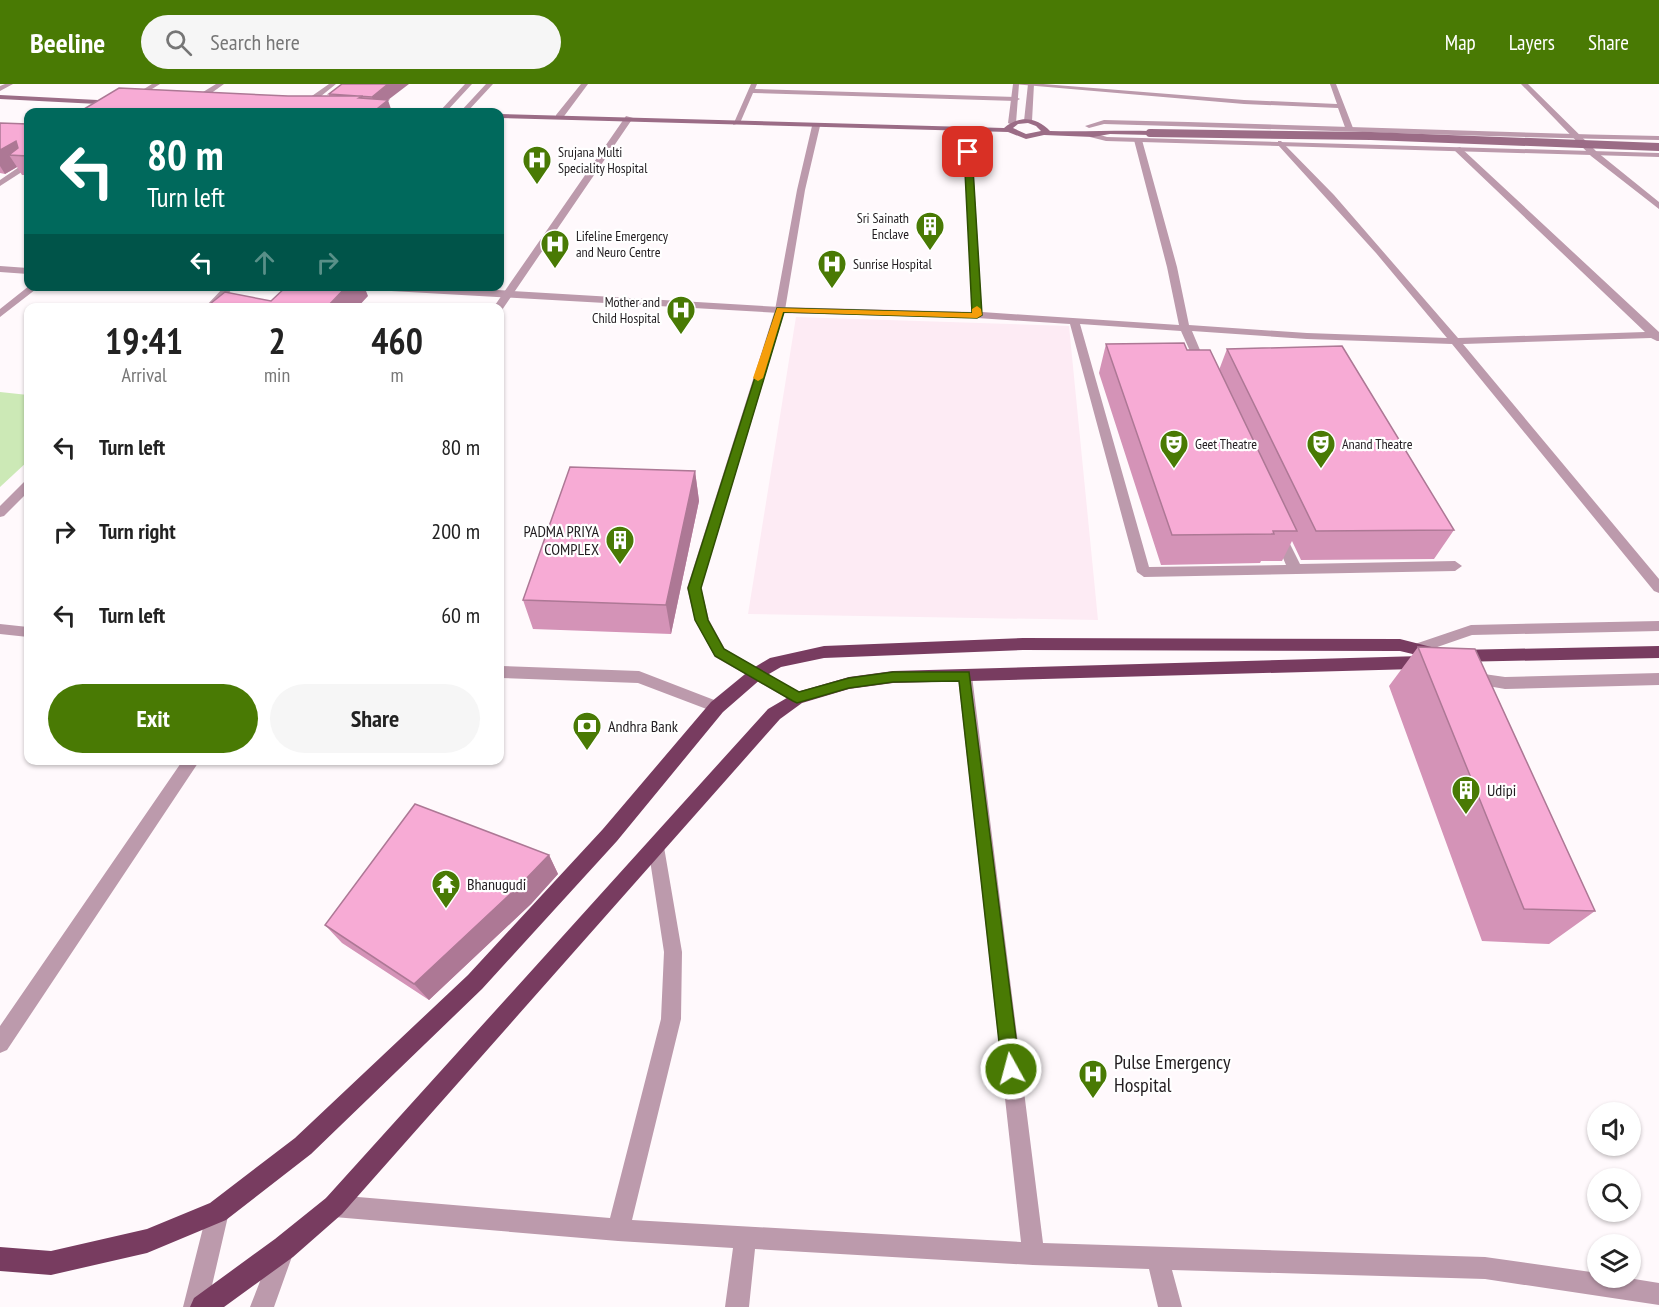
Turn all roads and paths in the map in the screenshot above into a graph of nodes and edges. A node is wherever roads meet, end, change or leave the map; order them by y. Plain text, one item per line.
1 (10, 84) edge
2 (156, 84) edge
3 (221, 84) edge
4 (333, 84) edge
5 (469, 84) edge
6 (490, 84) edge
7 (585, 84) edge
8 (1016, 84) edge
9 (1333, 84) edge
10 (1524, 84) edge
11 (1031, 85) edge
12 (753, 87) edge
13 (0, 89) edge
14 (0, 97) edge
15 (1016, 99) junction
16 (126, 103) junction
17 (147, 104) edge
18 (188, 105) joint
19 (199, 106) edge
20 (1341, 106) junction
21 (118, 108) edge
22 (302, 108) edge
23 (446, 108) edge
24 (467, 108) edge
25 (504, 116) edge
26 (559, 117) junction
27 (629, 118) junction
28 (1028, 121) junction
29 (736, 123) junction
30 (1039, 124) junction
31 (816, 126) junction
32 (1089, 126) junction
33 (1010, 127) junction
34 (1349, 128) junction
35 (967, 129) junction
36 (1110, 132) junction
37 (1044, 133) junction
38 (1093, 135) junction
39 (1577, 136) junction
40 (1659, 138) edge
41 (1138, 140) junction
42 (1281, 143) junction
43 (1659, 147) edge
44 (1457, 149) junction
45 (1594, 154) junction
46 (1659, 155) edge
47 (24, 168) edge
48 (24, 179) edge
49 (4, 181) edge
50 (1659, 206) edge
51 (0, 269) edge
52 (24, 271) edge
53 (30, 291) edge
54 (226, 291) edge
55 (464, 291) edge
56 (507, 293) junction
57 (214, 303) edge
58 (501, 303) edge
59 (780, 310) junction
60 (0, 314) edge
61 (977, 315) junction
62 (1074, 321) junction
63 (1185, 328) junction
64 (1657, 336) edge
65 (1453, 341) junction
66 (1209, 381) edge
67 (24, 489) edge
68 (0, 513) edge
69 (1271, 517) edge
70 (1455, 566) dead end
71 (1295, 569) junction
72 (1659, 588) edge
73 (1659, 626) edge
74 (0, 629) edge
75 (24, 632) edge
76 (1659, 652) edge
77 (1433, 659) junction
78 (504, 672) edge
79 (756, 674) junction
80 (1458, 675) edge
81 (965, 676) junction
82 (1659, 679) edge
83 (797, 698) junction
84 (717, 707) junction
85 (189, 765) edge
86 (656, 847) junction
87 (0, 1043) edge
88 (334, 1206) junction
89 (218, 1212) junction
90 (618, 1230) junction
91 (746, 1236) junction
92 (284, 1248) junction
93 (1033, 1254) junction
94 (1158, 1258) junction
95 (0, 1259) edge
96 (1659, 1294) edge
97 (195, 1307) edge
98 (203, 1307) edge
99 (262, 1307) edge
100 (737, 1307) edge
101 (1170, 1307) edge

1 - 13 street
2 - 16 street
3 - 18 street
4 - 22 street
5 - 23 street
6 - 24 street
7 - 26 street
8 - 11 street
8 - 15 street
9 - 20 street
10 - 39 street
11 - 20 street
11 - 28 street
12 - 15 street
12 - 29 street
14 - 16 main road
15 - 33 street
16 - 17 main road
16 - 21 street
18 - 19 main road
20 - 34 street
25 - 26 main road
26 - 27 main road
27 - 29 main road
27 - 56 street
28 - 30 main road
28 - 33 main road
29 - 31 main road
30 - 32 main road
30 - 37 main road
31 - 35 main road
31 - 59 street
32 - 34 street
32 - 36 main road
33 - 35 main road
33 - 37 main road
34 - 39 street
35 - 61 street
36 - 38 main road
36 - 43 main road, bridge
37 - 38 main road
38 - 41 street
39 - 40 street
39 - 45 street
41 - 42 street
41 - 63 street
42 - 44 street
42 - 65 street
44 - 45 street
44 - 64 street
45 - 46 street
45 - 50 street
47 - 49 street
48 - 49 street
51 - 52 street
53 - 60 street
54 - 57 street
55 - 56 street
56 - 58 street
56 - 59 street
59 - 61 street
59 - 79 street
61 - 62 street
62 - 63 street
62 - 71 street
63 - 65 street
63 - 66 street
64 - 65 street
65 - 72 street
67 - 68 street
69 - 71 street
70 - 71 street
73 - 77 street
74 - 75 street
76 - 77 highway
77 - 79 highway
77 - 81 highway
78 - 84 street
79 - 83 street
79 - 84 highway
80 - 82 street
81 - 83 highway
81 - 93 street
83 - 86 highway
84 - 89 highway
85 - 87 street
86 - 88 highway
86 - 90 street
88 - 90 street
88 - 92 highway
89 - 95 highway
89 - 97 street
90 - 91 street
91 - 93 street
91 - 100 street
92 - 98 highway
92 - 99 street
93 - 94 street
94 - 96 street
94 - 101 street

